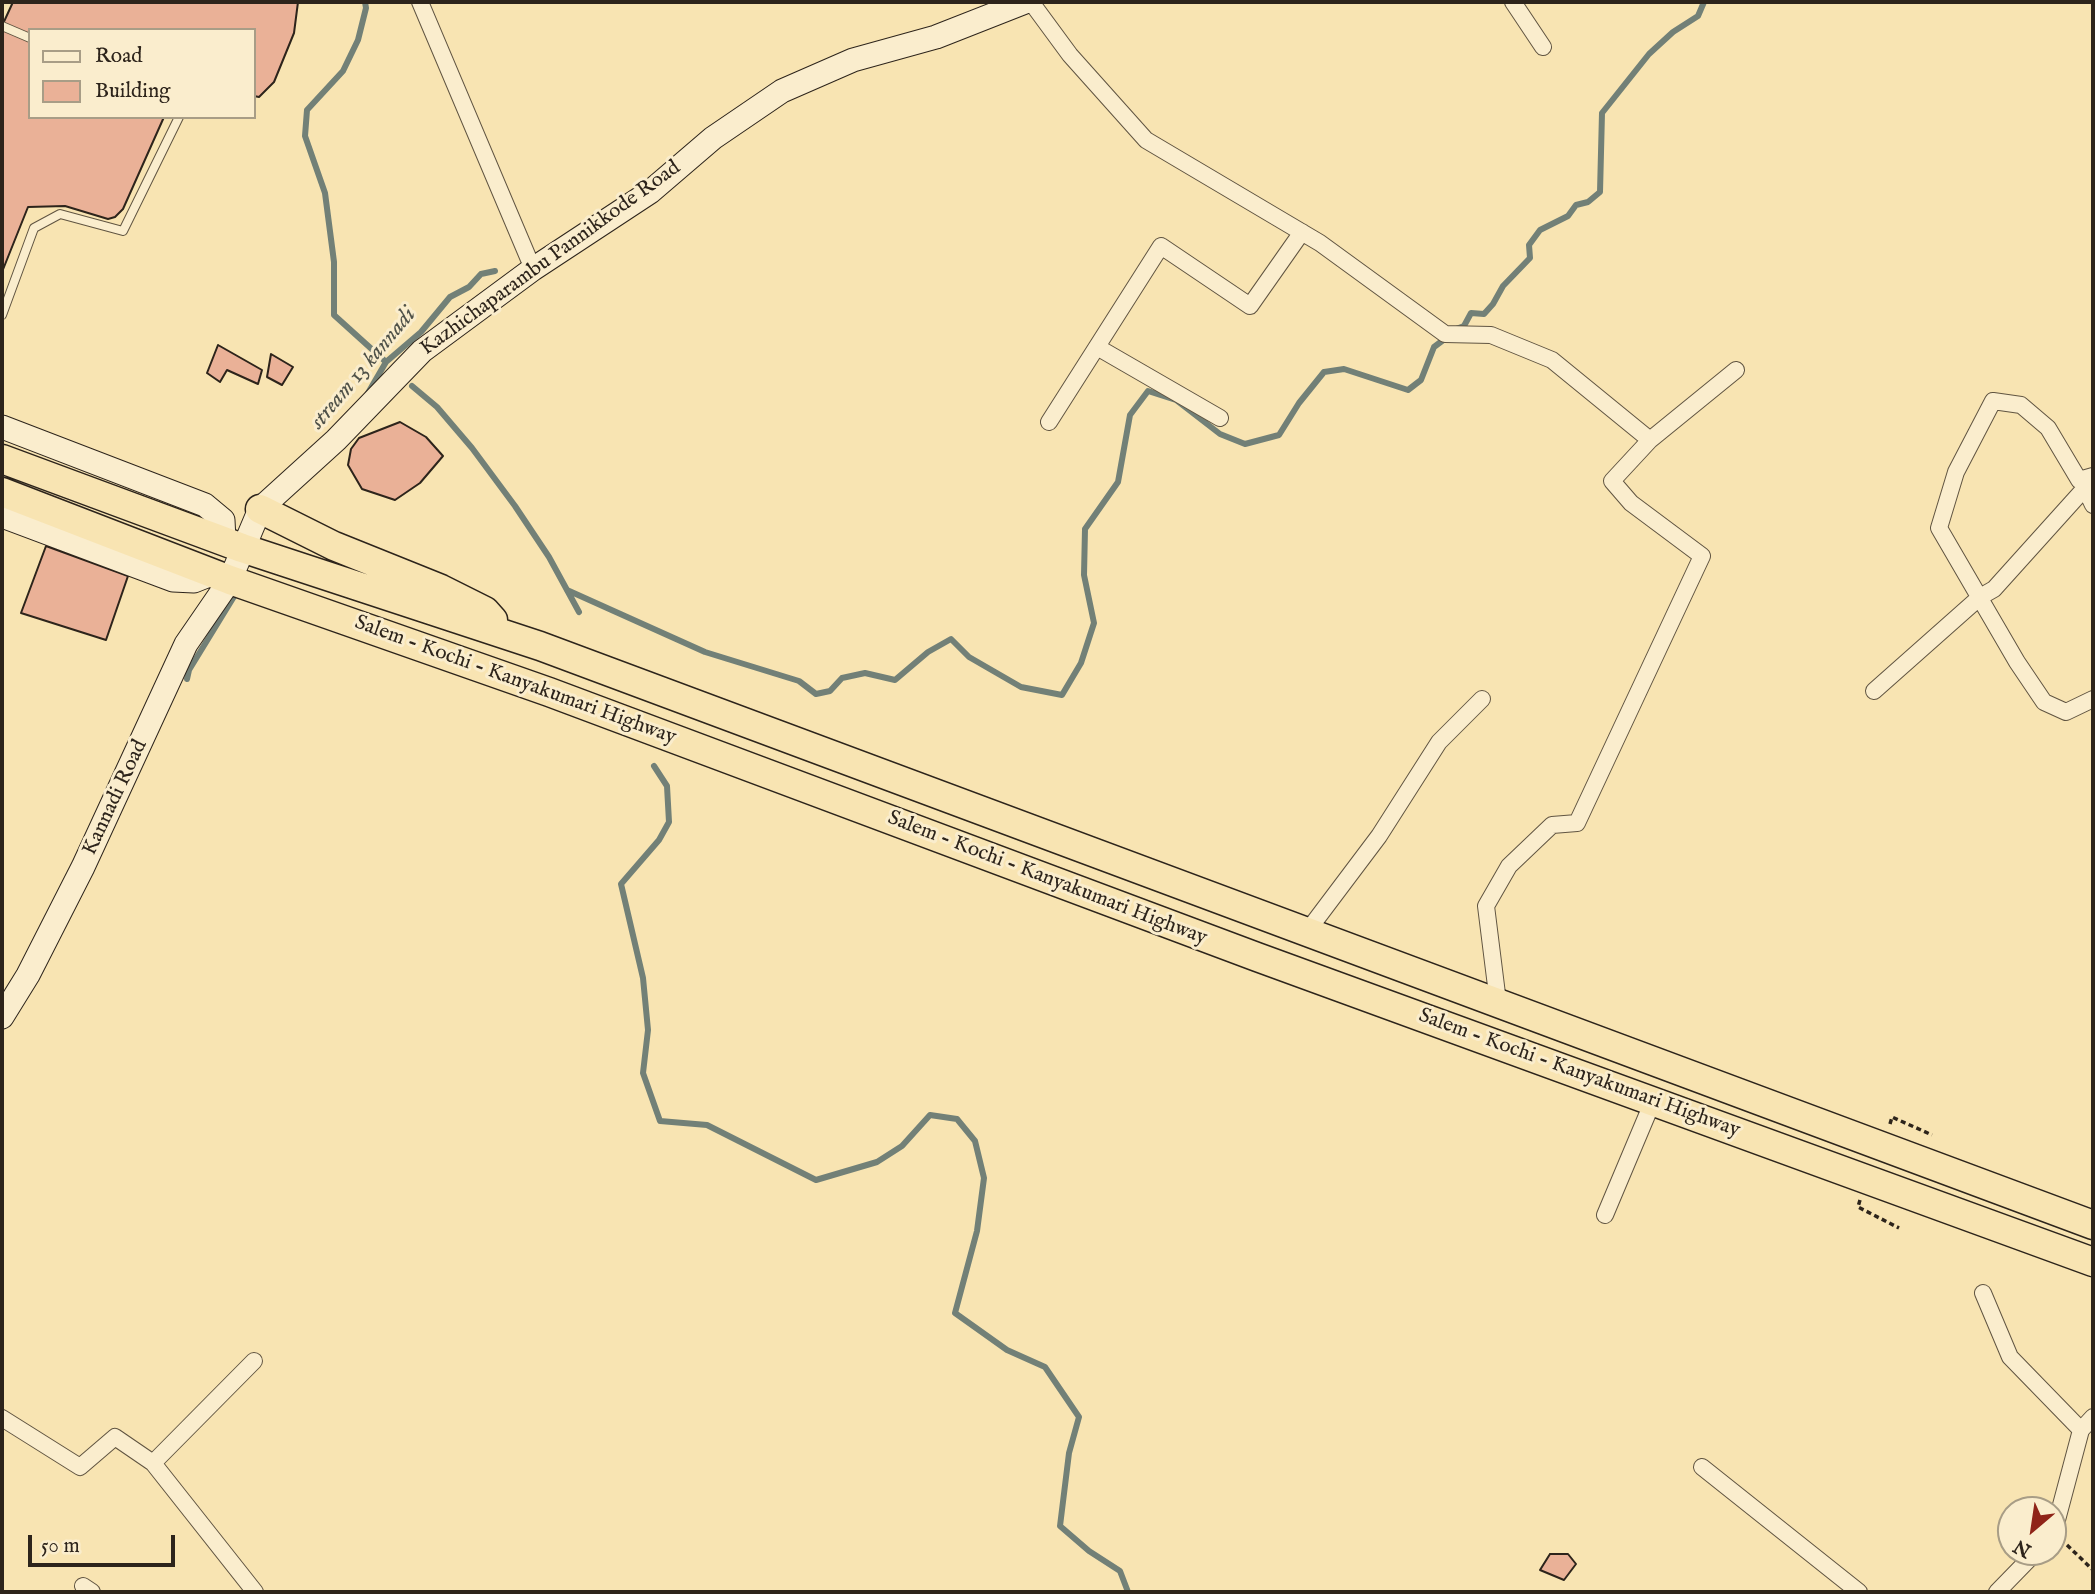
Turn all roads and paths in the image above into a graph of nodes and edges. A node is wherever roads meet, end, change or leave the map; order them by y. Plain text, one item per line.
1 (420, 2) edge
2 (1025, 2) edge
3 (1513, 2) edge
4 (2, 26) edge
5 (28, 37) edge
6 (1543, 47) dead end
7 (178, 119) edge
8 (1302, 232) junction
9 (533, 269) junction
10 (2, 314) edge
11 (1097, 347) junction
12 (1736, 370) dead end
13 (1220, 418) dead end
14 (1049, 422) dead end
15 (2, 427) edge
16 (1650, 440) junction
17 (2, 459) edge
18 (2087, 481) edge
19 (2, 492) edge
20 (2093, 505) edge
21 (260, 509) junction
22 (2, 516) edge
23 (233, 544) junction
24 (222, 576) junction
25 (1980, 597) junction
26 (506, 635) junction
27 (1874, 691) dead end
28 (1482, 699) dead end
29 (2093, 699) edge
30 (1306, 933) junction
31 (1498, 1002) junction
32 (2, 1017) edge
33 (1653, 1101) junction
34 (1892, 1117) dead end
35 (1932, 1135) dead end
36 (1858, 1207) dead end
37 (1605, 1215) dead end
38 (2093, 1225) edge
39 (1899, 1228) dead end
40 (2093, 1262) edge
41 (1983, 1293) dead end
42 (254, 1361) dead end
43 (2093, 1417) edge
44 (2, 1418) edge
45 (2081, 1430) junction
46 (153, 1463) junction
47 (1702, 1467) dead end
48 (2062, 1496) edge
49 (2067, 1545) edge
50 (2022, 1566) edge
51 (2093, 1570) edge
52 (255, 1592) edge
53 (1859, 1592) edge
54 (1997, 1592) edge

1 - 9 street
2 - 8 street
2 - 9 street, Kazhichaparambu Pannikkode Road
3 - 6 street
4 - 5 lane
7 - 10 lane
8 - 11 street
8 - 16 street
9 - 21 street, Kazhichaparambu Pannikkode Road
11 - 13 street
11 - 14 street
12 - 16 street
15 - 23 street
16 - 31 street
17 - 23 highway, Salem - Kochi - Kanyakumari Highway
18 - 20 street
18 - 25 street
18 - 25 street
19 - 24 highway, Salem - Kochi - Kanyakumari Highway
21 - 23 street, Kazhichaparambu Pannikkode Road
21 - 26 highway
22 - 24 street
23 - 24 street, Kazhichaparambu Pannikkode Road
23 - 26 highway, Salem - Kochi - Kanyakumari Highway
24 - 32 street, Kannadi Road
24 - 33 highway, Salem - Kochi - Kanyakumari Highway
25 - 27 street
25 - 29 street
26 - 30 highway, Salem - Kochi - Kanyakumari Highway
28 - 30 street
30 - 31 highway, Salem - Kochi - Kanyakumari Highway
31 - 38 highway, Salem - Kochi - Kanyakumari Highway
33 - 37 street
33 - 40 highway, Salem - Kochi - Kanyakumari Highway
34 - 35 path
36 - 39 path
41 - 45 street
42 - 46 street
43 - 45 street
44 - 46 street
45 - 48 street
46 - 52 street
47 - 53 street
49 - 51 path
50 - 54 street

